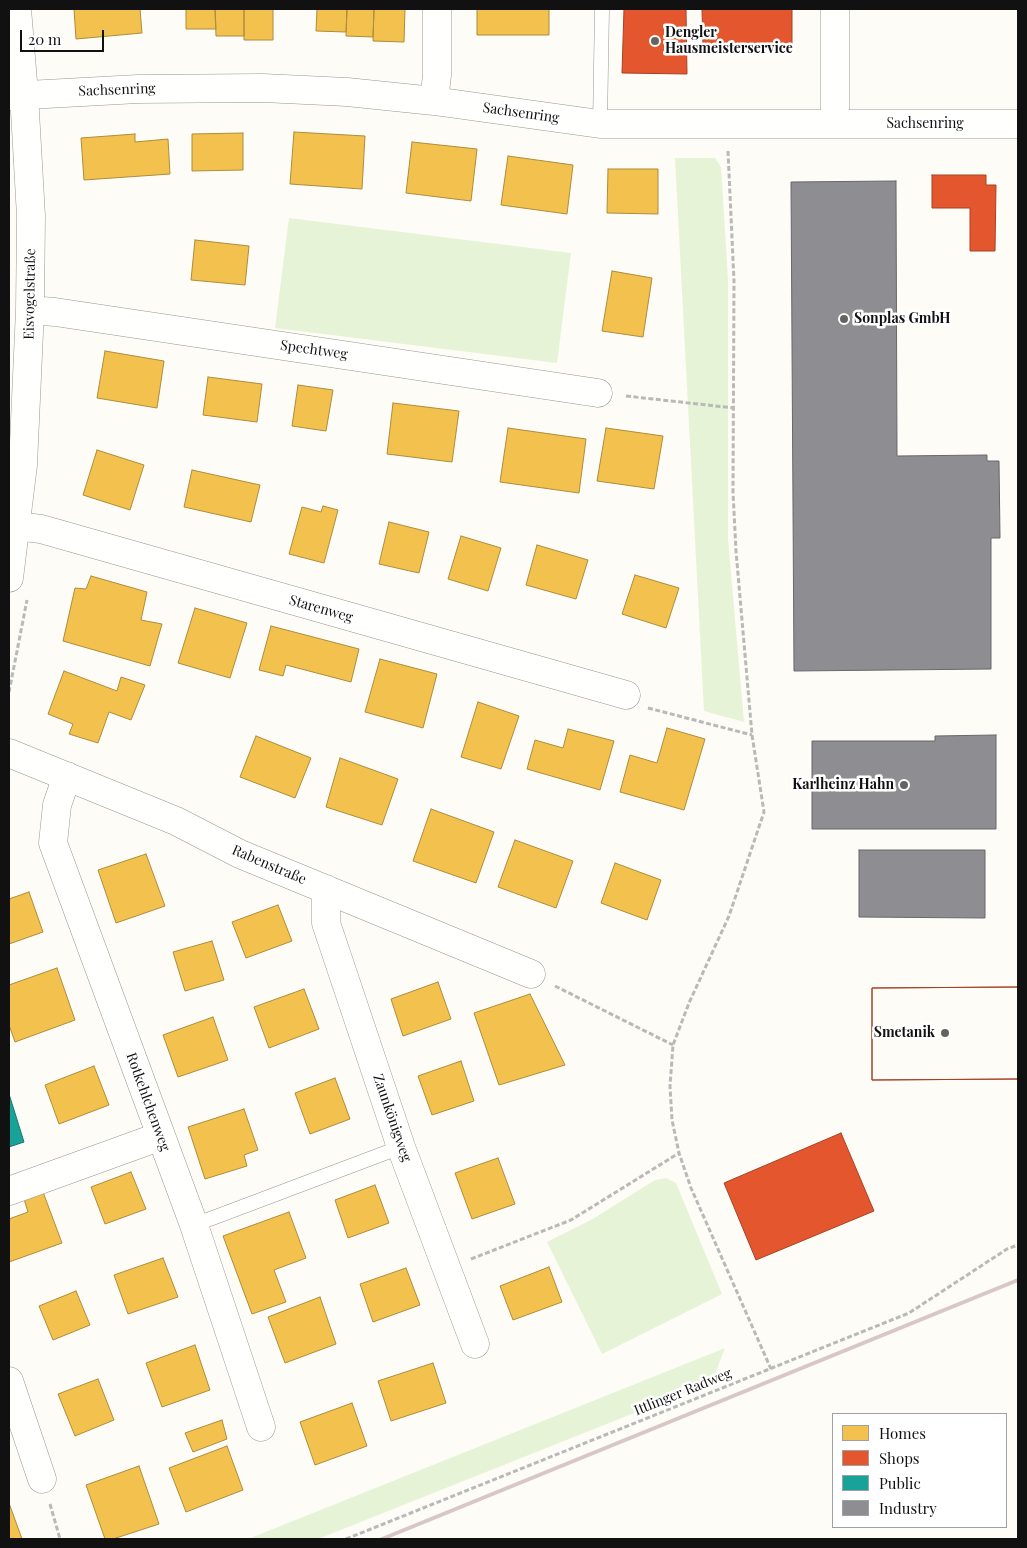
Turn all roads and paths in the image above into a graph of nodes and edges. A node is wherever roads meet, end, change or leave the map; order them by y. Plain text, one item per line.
1 (16, 9) edge
2 (437, 9) edge
3 (602, 9) edge
4 (835, 9) edge
5 (16, 95) edge
6 (434, 101) junction
7 (727, 123) junction
8 (600, 124) junction
9 (835, 124) junction
10 (1018, 124) edge
11 (30, 310) junction
12 (598, 393) joint
13 (734, 408) junction
14 (16, 465) edge
15 (16, 526) junction
16 (9, 578) edge
17 (626, 695) joint
18 (752, 735) junction
19 (9, 753) edge
20 (67, 776) junction
21 (326, 889) junction
22 (532, 974) joint
23 (673, 1046) junction
24 (161, 1136) junction
25 (401, 1147) junction
26 (679, 1152) junction
27 (9, 1191) edge
28 (194, 1225) junction
29 (1018, 1245) edge
30 (446, 1268) junction
31 (475, 1344) dead end
32 (771, 1369) junction
33 (9, 1382) edge
34 (261, 1427) dead end
35 (42, 1479) joint
36 (60, 1539) edge
37 (346, 1539) edge

1 - 5 street, Eisvogelstraße
2 - 6 street
3 - 8 lane
4 - 9 street
5 - 6 street, Sachsenring
5 - 11 street, Eisvogelstraße
6 - 8 street, Sachsenring
7 - 8 street, Sachsenring
7 - 9 street, Sachsenring
7 - 13 path
9 - 10 street, Sachsenring
11 - 12 street, Spechtweg
11 - 14 street, Eisvogelstraße
12 - 13 path
13 - 18 path
14 - 15 street, Eisvogelstraße
15 - 16 street, Eisvogelstraße
15 - 17 street, Starenweg
17 - 18 path
18 - 23 path
19 - 20 street, Rabenstraße
20 - 21 street, Rabenstraße
20 - 24 street, Rotkehlchenweg
21 - 22 street, Rabenstraße
21 - 25 street, Zaunkönigweg
22 - 23 path
23 - 26 path
24 - 27 street
24 - 28 street, Rotkehlchenweg
25 - 28 lane
25 - 30 street, Zaunkönigweg
26 - 30 path
26 - 32 path
28 - 34 street, Rotkehlchenweg
29 - 32 path, Ittlinger Radweg
30 - 31 street, Zaunkönigweg
32 - 37 path, Ittlinger Radweg
33 - 35 street
35 - 36 path

